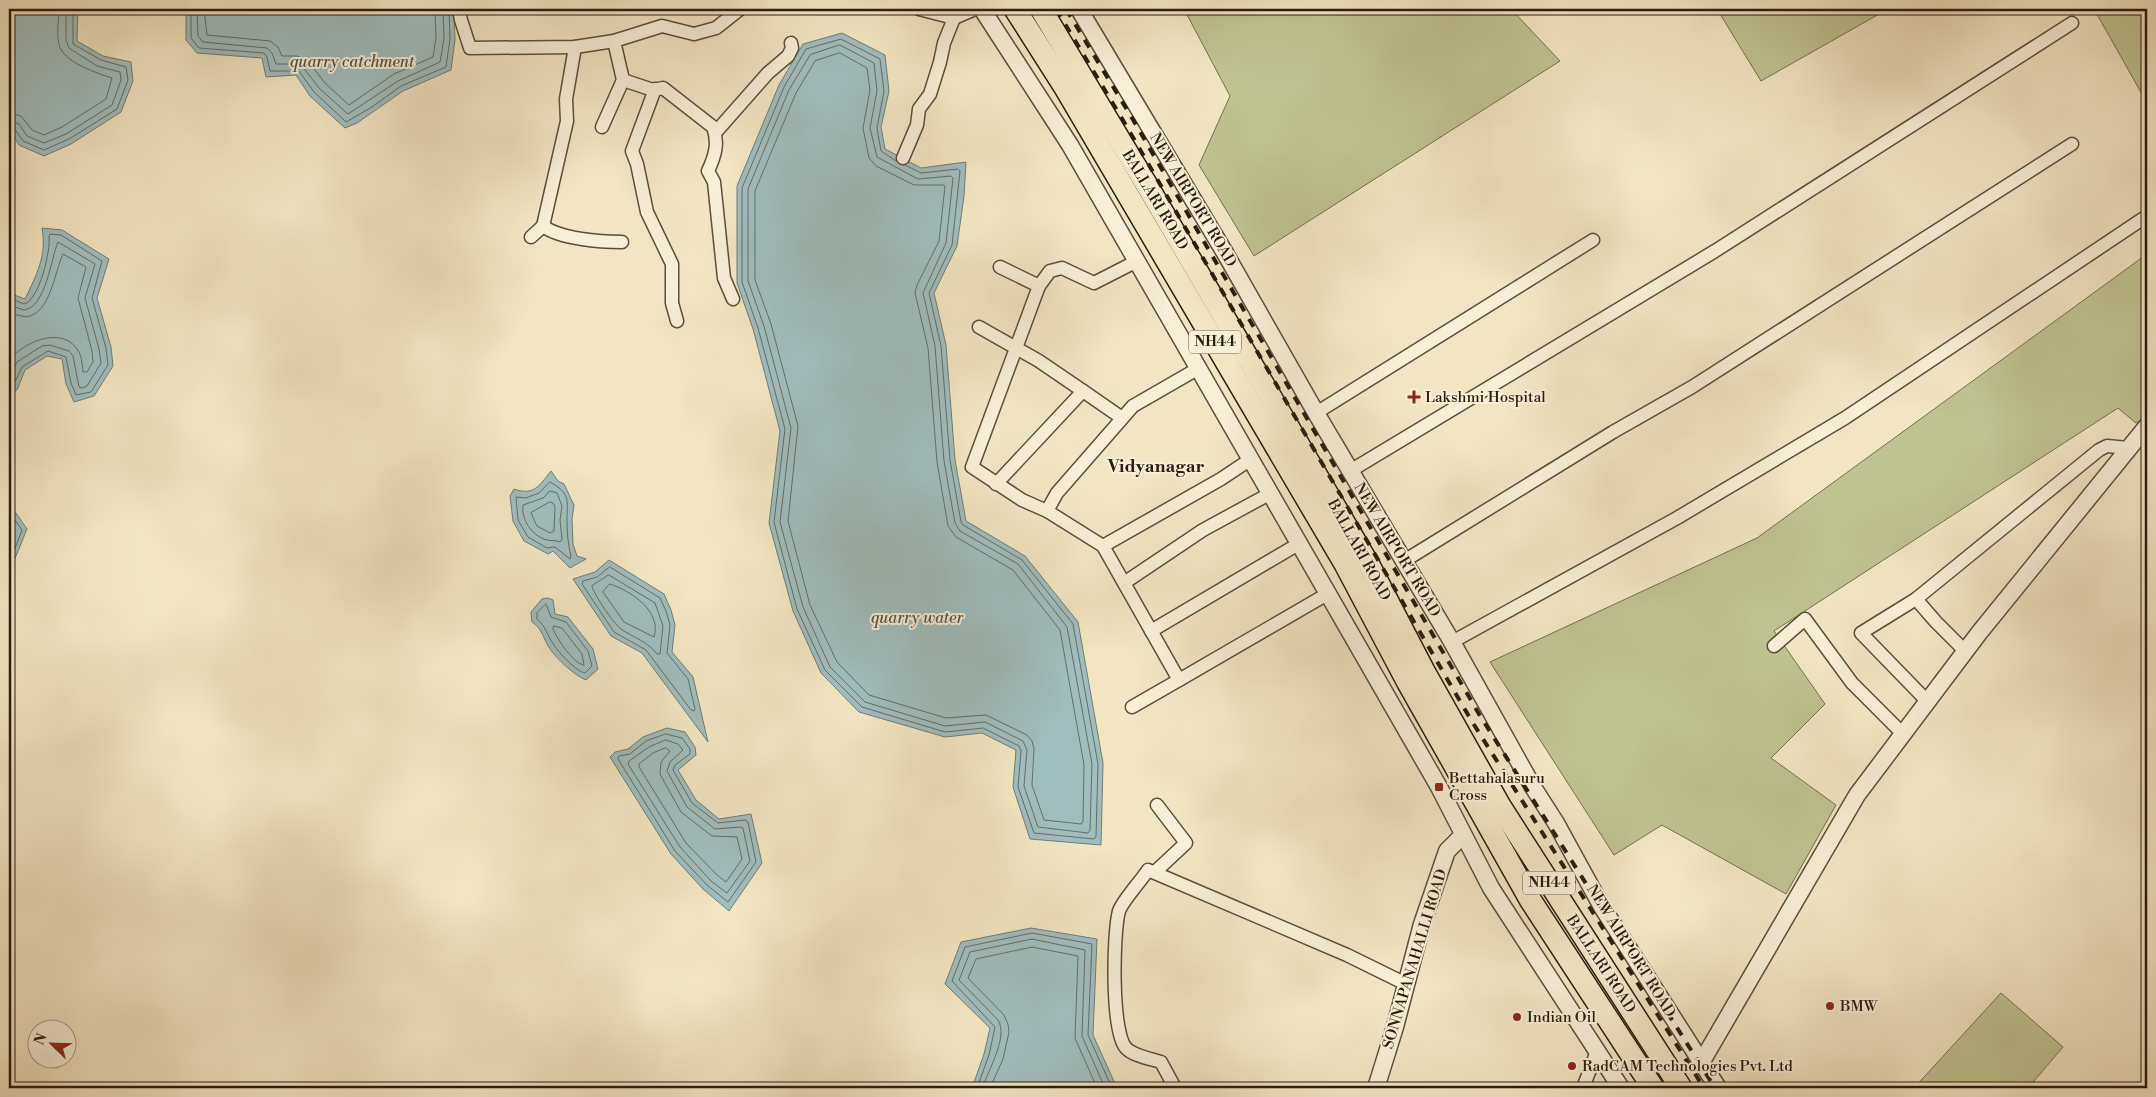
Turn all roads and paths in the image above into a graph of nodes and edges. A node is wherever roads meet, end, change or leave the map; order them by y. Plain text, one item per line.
1 (460, 9) edge
2 (740, 9) edge
3 (919, 9) edge
4 (975, 9) edge
5 (982, 9) edge
6 (1014, 9) edge
7 (1041, 9) edge
8 (1079, 9) edge
9 (954, 18) junction
10 (2072, 23) dead end
11 (614, 41) junction
12 (791, 43) dead end
13 (575, 46) junction
14 (623, 80) junction
15 (655, 89) junction
16 (602, 127) dead end
17 (715, 133) junction
18 (2072, 144) dead end
19 (903, 158) dead end
20 (2147, 216) edge
21 (543, 226) junction
22 (531, 237) dead end
23 (1592, 240) dead end
24 (622, 242) dead end
25 (1137, 261) junction
26 (1000, 267) dead end
27 (1039, 286) junction
28 (733, 298) dead end
29 (677, 321) dead end
30 (979, 327) dead end
31 (1017, 347) junction
32 (1199, 368) junction
33 (1083, 392) junction
34 (1316, 413) junction
35 (1122, 418) junction
36 (2147, 426) edge
37 (2128, 448) junction
38 (1251, 459) junction
39 (1350, 471) junction
40 (996, 484) junction
41 (1271, 493) junction
42 (1047, 511) junction
43 (1300, 543) junction
44 (1103, 546) junction
45 (1404, 561) junction
46 (1124, 583) junction
47 (1328, 593) junction
48 (1916, 598) junction
49 (1151, 632) junction
50 (1452, 642) junction
51 (1774, 646) dead end
52 (1966, 651) junction
53 (1416, 677) junction
54 (1179, 680) junction
55 (1927, 701) junction
56 (1132, 707) dead end
57 (1902, 733) junction
58 (1158, 805) dead end
59 (1463, 835) junction
60 (1155, 872) junction
61 (1406, 984) junction
62 (1597, 1051) junction
63 (1701, 1063) junction
64 (1175, 1088) edge
65 (1376, 1088) edge
66 (1583, 1088) edge
67 (1621, 1088) edge
68 (1653, 1088) edge
69 (1681, 1088) edge
70 (1718, 1088) edge

1 - 13 street
2 - 11 street
3 - 9 street
4 - 9 street
5 - 25 street
6 - 53 highway, BALLARI ROAD / NH44
7 - 53 highway, BALLARI ROAD / NH44
8 - 34 street, NEW AIRPORT ROAD
9 - 19 street
10 - 39 street
11 - 13 street
11 - 14 street
12 - 17 street
13 - 21 street
14 - 15 street
14 - 16 street
15 - 17 street
15 - 29 street
17 - 28 street
18 - 45 street
20 - 50 street
21 - 22 street
21 - 24 street
23 - 34 street
25 - 27 street
25 - 32 street
26 - 27 street
27 - 31 street
30 - 31 street
31 - 33 street
31 - 40 street
32 - 35 street
32 - 38 street
33 - 35 street
33 - 40 street
34 - 39 street, NEW AIRPORT ROAD
35 - 42 street
36 - 37 street
37 - 48 street
37 - 52 street
38 - 41 street
38 - 44 street
39 - 45 street, NEW AIRPORT ROAD
40 - 42 street
41 - 43 street
41 - 46 street
42 - 44 street
43 - 47 street
43 - 49 street
44 - 46 street
45 - 50 street, NEW AIRPORT ROAD
46 - 49 street
47 - 54 street
47 - 59 street
48 - 52 street
48 - 55 street
49 - 54 street
50 - 63 street, NEW AIRPORT ROAD
51 - 57 street
52 - 55 street
53 - 68 highway, BALLARI ROAD / NH44
53 - 69 highway, BALLARI ROAD / NH44
54 - 56 street
55 - 57 street
57 - 63 street
58 - 60 street
59 - 61 street, SONNAPANAHALLI ROAD
59 - 62 street
60 - 61 street
60 - 64 street
61 - 65 street, SONNAPANAHALLI ROAD
62 - 66 street
62 - 67 street
63 - 70 street, NEW AIRPORT ROAD

